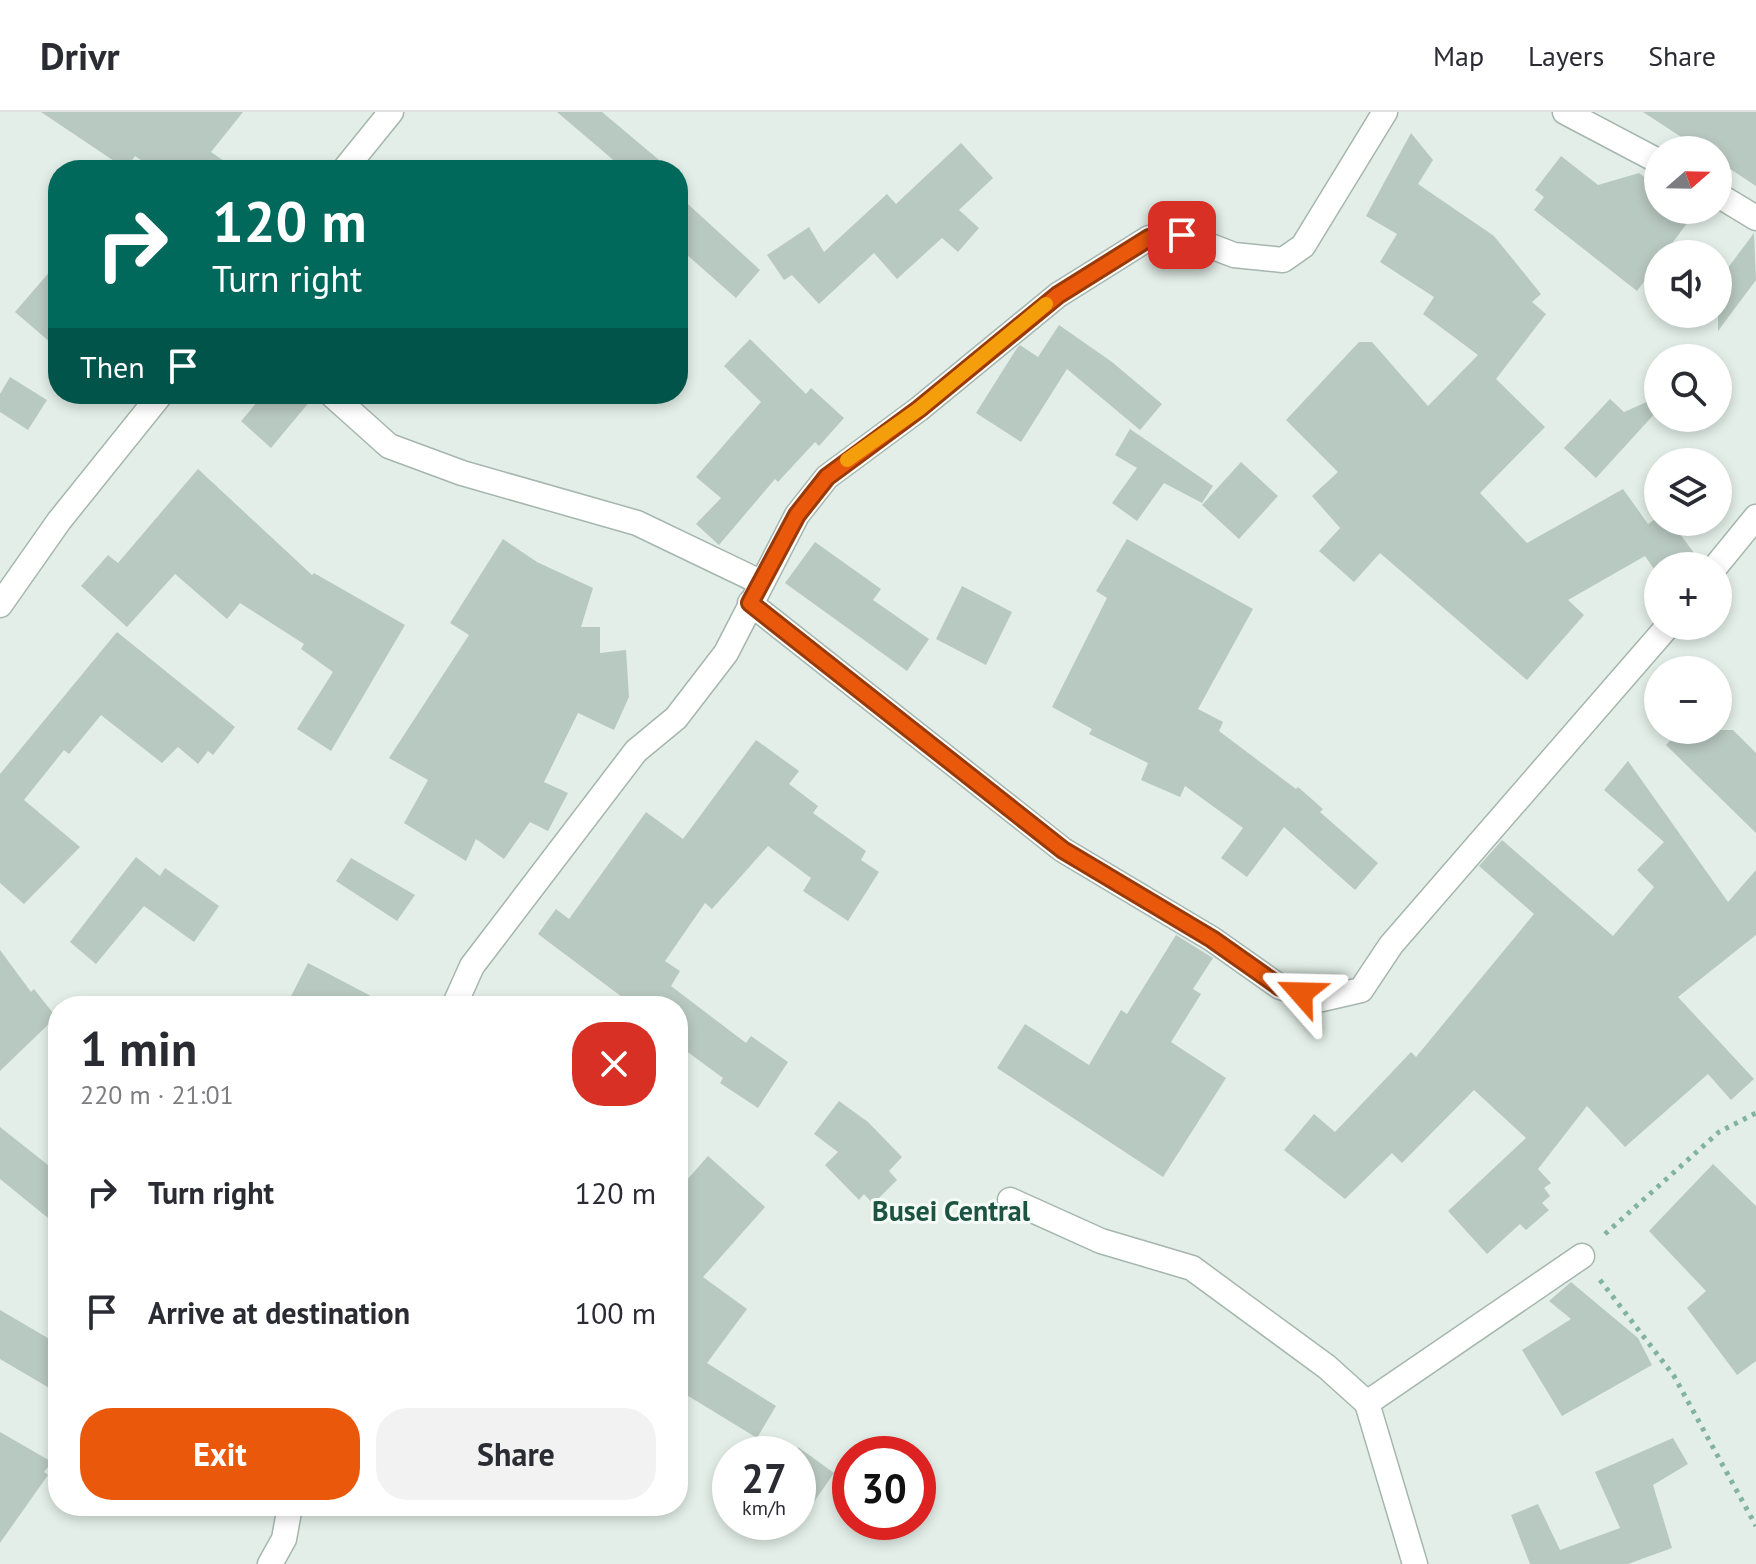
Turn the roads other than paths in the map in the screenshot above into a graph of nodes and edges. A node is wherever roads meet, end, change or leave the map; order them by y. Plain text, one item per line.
1 (391, 112) edge
2 (1385, 112) edge
3 (1565, 112) edge
4 (1644, 154) edge
5 (352, 160) edge
6 (1732, 203) edge
7 (1756, 218) edge
8 (153, 404) edge
9 (342, 404) edge
10 (1756, 517) edge
11 (1727, 552) edge
12 (755, 593) junction
13 (0, 605) edge
14 (1656, 640) edge
15 (458, 996) edge
16 (1010, 1200) dead end
17 (1582, 1256) road end
18 (1367, 1403) junction
19 (288, 1516) edge
20 (270, 1564) edge
21 (1415, 1564) edge

1 - 5 street
2 - 12 street
3 - 4 street
6 - 7 street
8 - 13 street
9 - 12 street
10 - 11 street
12 - 14 street
12 - 15 street
16 - 18 street
17 - 18 street
18 - 21 street
19 - 20 street

